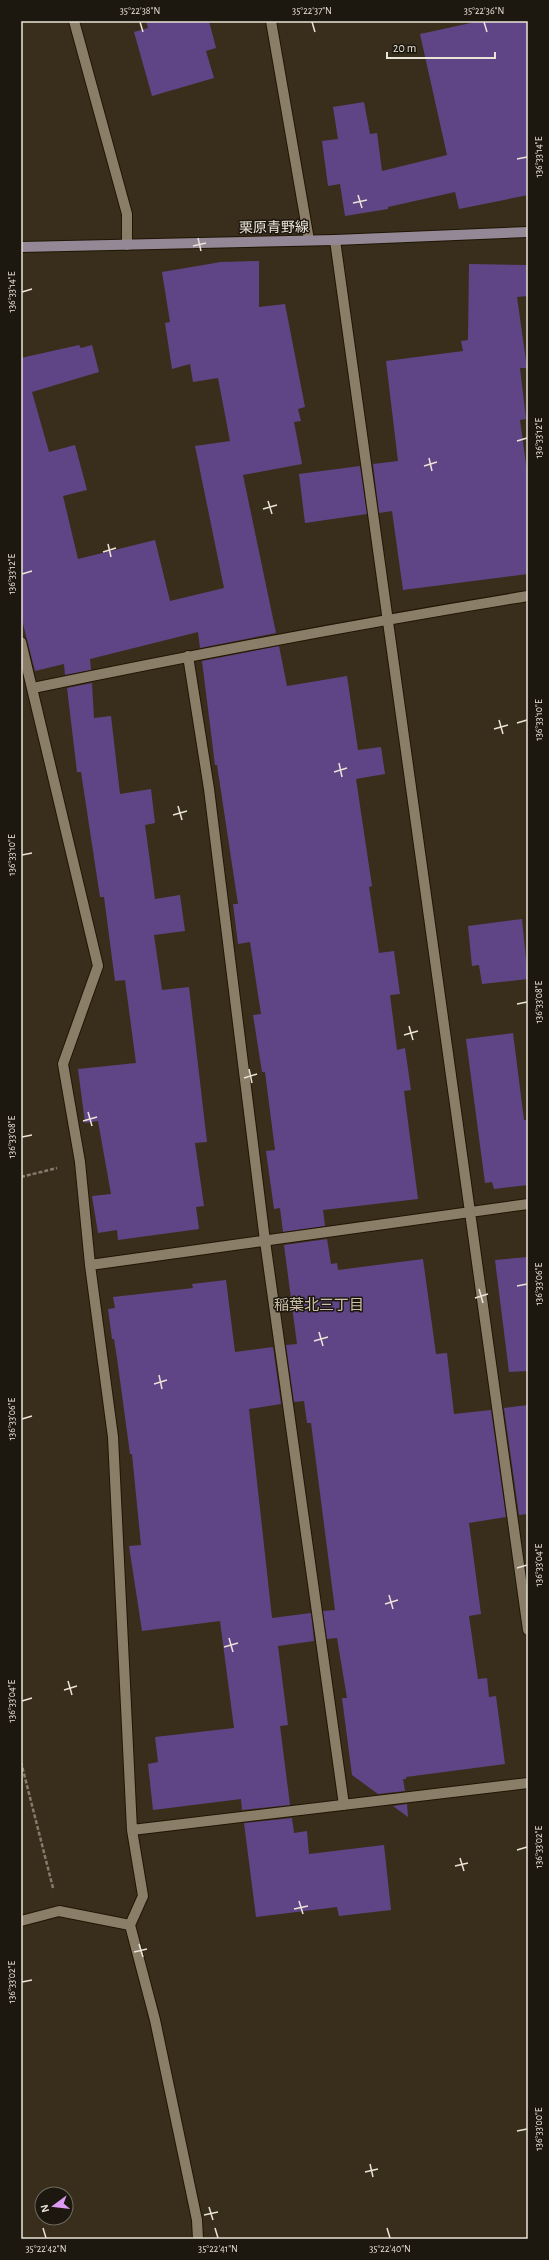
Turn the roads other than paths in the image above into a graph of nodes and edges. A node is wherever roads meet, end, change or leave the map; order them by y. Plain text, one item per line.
1 (74, 21) edge
2 (271, 21) edge
3 (528, 232) edge
4 (309, 240) junction
5 (335, 240) junction
6 (127, 245) junction
7 (21, 247) edge
8 (528, 596) edge
9 (387, 619) junction
10 (21, 642) edge
11 (188, 656) junction
12 (33, 688) junction
13 (528, 1204) edge
14 (470, 1212) junction
15 (266, 1241) junction
16 (90, 1265) junction
17 (528, 1630) edge
18 (528, 1783) edge
19 (344, 1805) junction
20 (132, 1830) junction
21 (21, 1921) edge
22 (130, 1925) junction
23 (198, 2239) edge

1 - 6 street
2 - 4 street
3 - 5 main road, 栗原青野線
4 - 5 main road, 栗原青野線
4 - 6 main road, 栗原青野線
5 - 9 street
6 - 7 main road, 栗原青野線
8 - 9 street
9 - 11 street
9 - 14 street
10 - 12 street
11 - 12 street
11 - 15 street
12 - 16 street
13 - 14 street
14 - 15 street
14 - 17 street
15 - 16 street
15 - 19 street
16 - 20 street
18 - 19 street
19 - 20 street
20 - 22 street
21 - 22 street
22 - 23 street

